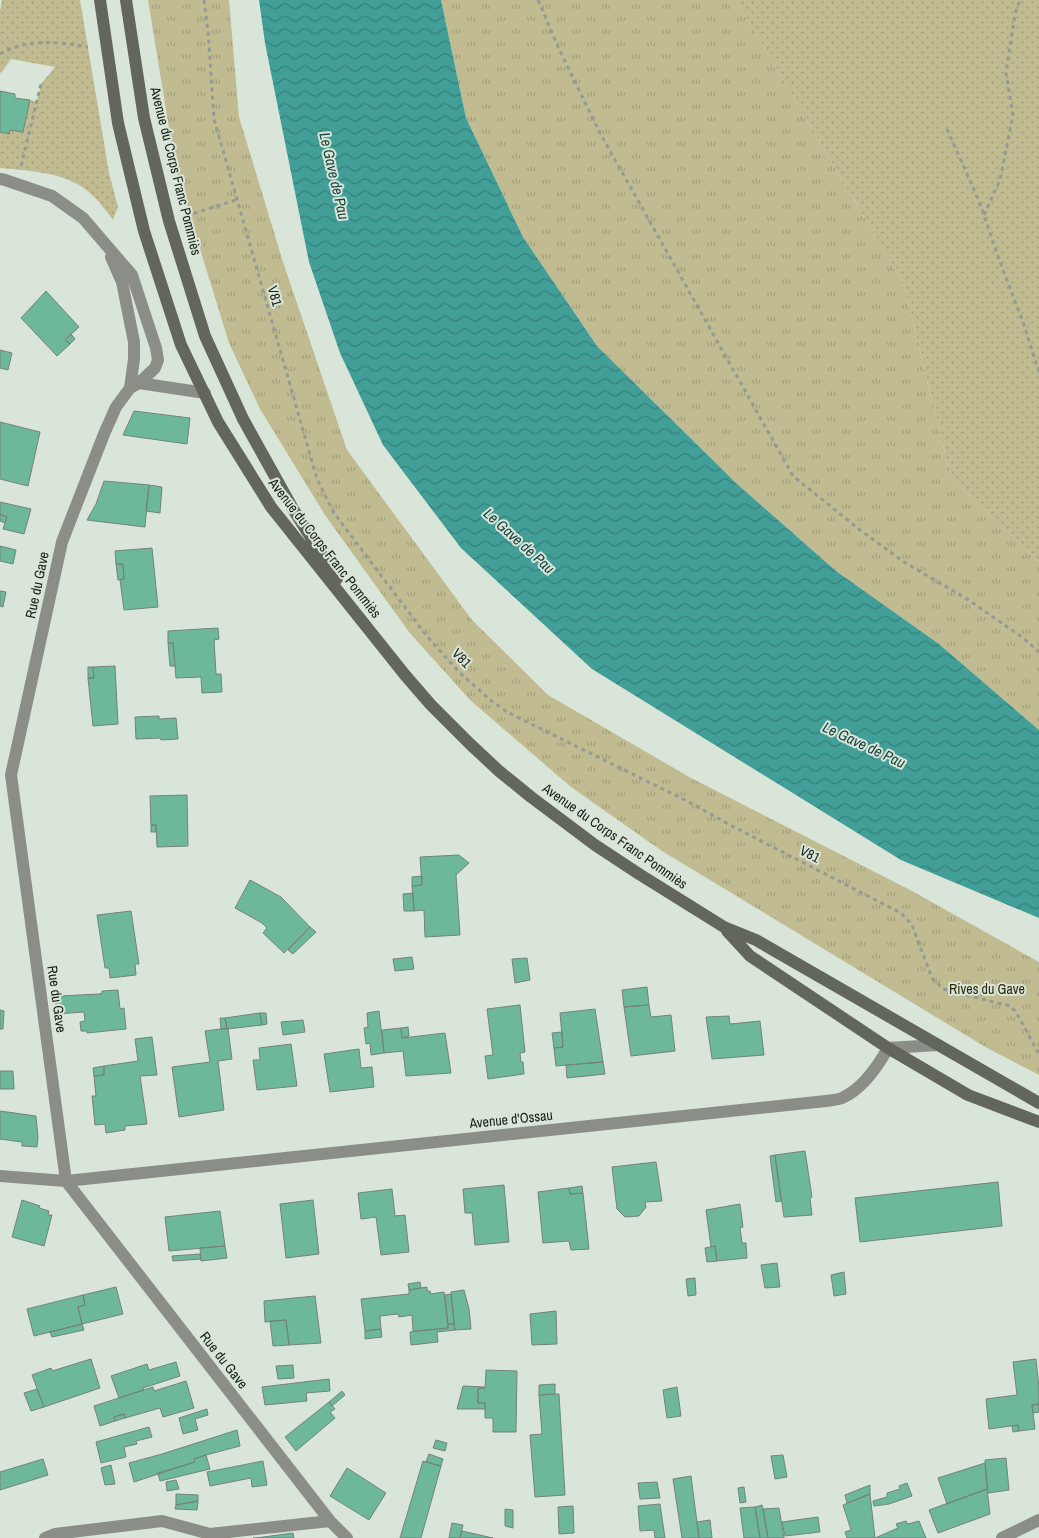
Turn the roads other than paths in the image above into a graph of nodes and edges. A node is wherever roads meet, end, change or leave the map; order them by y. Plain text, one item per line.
1 (100, 0) edge
2 (126, 0) edge
3 (0, 180) edge
4 (106, 246) junction
5 (134, 386) junction
6 (205, 394) junction
7 (372, 633) junction
8 (724, 927) junction
9 (938, 1045) junction
10 (888, 1048) junction
11 (1039, 1103) edge
12 (1039, 1122) edge
13 (0, 1176) edge
14 (66, 1181) junction
15 (1039, 1520) edge
16 (330, 1521) junction
17 (45, 1538) edge
18 (347, 1538) edge
19 (1002, 1538) edge

1 - 6 main road, Avenue du Corps Franc Pommiès
2 - 7 main road, Avenue du Corps Franc Pommiès
3 - 4 street, Rue du Gave
4 - 5 street, Rue du Gave
4 - 5 street, Rue du Gave
5 - 6 street
5 - 14 street, Rue du Gave
6 - 7 main road, Avenue du Corps Franc Pommiès
7 - 8 main road, Avenue du Corps Franc Pommiès
8 - 9 main road, Avenue du Corps Franc Pommiès
8 - 10 main road, Avenue du Corps Franc Pommiès
9 - 10 street
9 - 11 main road, Avenue du Corps Franc Pommiès
10 - 12 main road, Avenue du Corps Franc Pommiès
10 - 14 street, Avenue d'Ossau
13 - 14 street, Avenue d'Ossau
14 - 16 street, Rue du Gave
15 - 19 street
16 - 17 street
16 - 18 street, Rue du Gave

